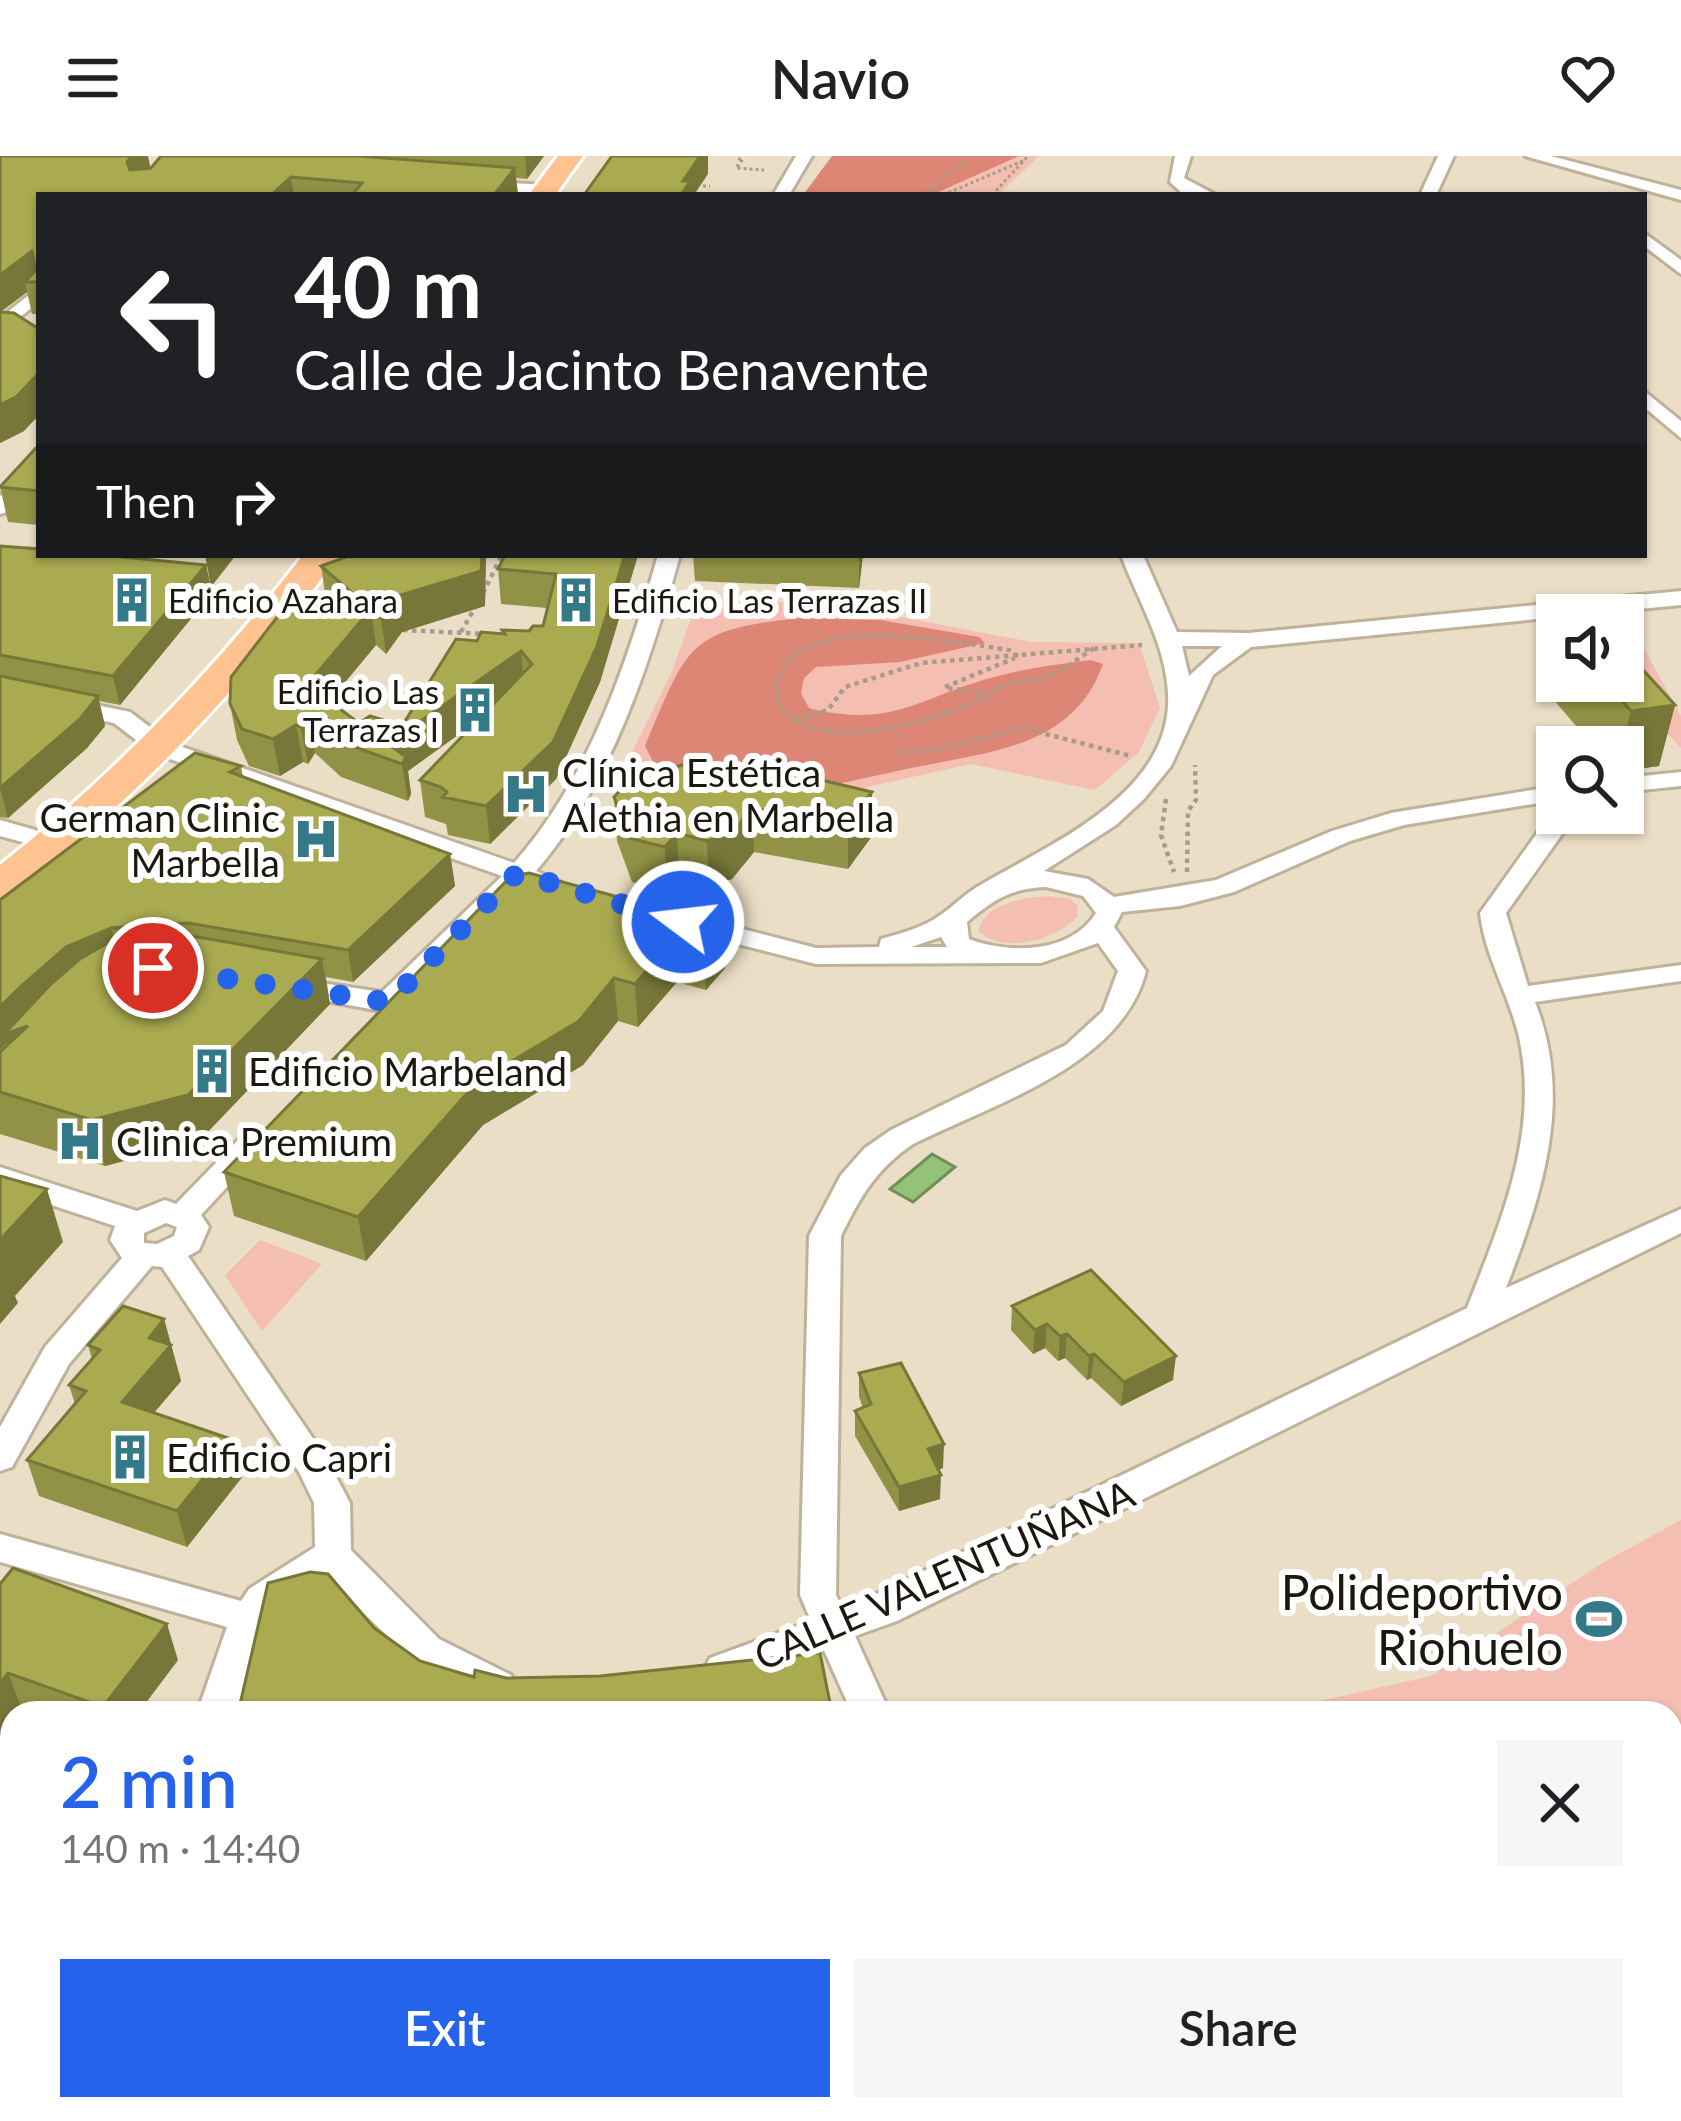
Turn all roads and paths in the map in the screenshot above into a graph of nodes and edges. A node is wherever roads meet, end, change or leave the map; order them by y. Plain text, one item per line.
1 (571, 156) edge
2 (595, 156) edge
3 (804, 156) edge
4 (971, 156) edge
5 (1183, 156) edge
6 (1446, 156) edge
7 (1534, 156) edge
8 (1027, 158) edge
9 (738, 159) edge
10 (764, 170) dead end
11 (457, 184) edge
12 (541, 192) edge
13 (553, 192) edge
14 (553, 192) edge
15 (783, 192) edge
16 (926, 192) edge
17 (950, 192) edge
18 (995, 192) edge
19 (1189, 192) edge
20 (1429, 192) edge
21 (1681, 195) edge
22 (1668, 236) dead end
23 (1647, 238) edge
24 (1647, 241) edge
25 (1681, 269) edge
26 (36, 296) edge
27 (10, 331) edge
28 (1647, 401) edge
29 (1681, 432) edge
30 (36, 469) edge
31 (0, 508) edge
32 (282, 558) edge
33 (318, 558) edge
34 (500, 558) edge
35 (668, 558) edge
36 (1133, 558) edge
37 (189, 586) edge
38 (230, 590) dead end
39 (1681, 598) edge
40 (401, 630) dead end
41 (461, 632) junction
42 (496, 634) edge
43 (1249, 640) junction
44 (1168, 641) junction
45 (1096, 647) junction
46 (1018, 656) junction
47 (0, 692) edge
48 (989, 694) junction
49 (1182, 718) junction
50 (796, 720) junction
51 (152, 738) junction
52 (896, 752) dead end
53 (1140, 759) dead end
54 (1195, 765) dead end
55 (1681, 779) edge
56 (1644, 783) edge
57 (1159, 790) dead end
58 (1536, 796) edge
59 (1094, 833) junction
60 (1549, 834) edge
61 (9, 840) edge
62 (517, 873) junction
63 (0, 886) edge
64 (999, 886) junction
65 (580, 895) edge
66 (1100, 908) junction
67 (662, 916) edge
68 (954, 919) junction
69 (986, 955) junction
70 (857, 958) junction
71 (1681, 973) edge
72 (268, 983) edge
73 (1522, 995) junction
74 (389, 1002) junction
75 (356, 1036) edge
76 (273, 1122) edge
77 (0, 1177) edge
78 (183, 1215) junction
79 (1681, 1220) edge
80 (136, 1222) junction
81 (156, 1255) junction
82 (1480, 1315) junction
83 (0, 1458) edge
84 (0, 1548) edge
85 (333, 1554) junction
86 (249, 1618) junction
87 (834, 1632) junction
88 (694, 1675) edge
89 (536, 1694) edge
90 (220, 1701) edge
91 (866, 1701) edge

1 - 13 main road
2 - 14 main road
3 - 15 street
4 - 16 path
5 - 19 street
6 - 20 street
7 - 21 street
8 - 17 path
8 - 18 path
9 - 10 path
11 - 12 street
22 - 23 street
24 - 25 street
26 - 27 street
28 - 29 street
30 - 31 street
32 - 51 main road
33 - 51 main road
34 - 41 path
35 - 62 street
36 - 44 street
37 - 38 path
39 - 43 street
40 - 41 path
41 - 42 path
43 - 44 street
43 - 49 street
44 - 45 path
44 - 49 street
45 - 46 path
45 - 48 path
46 - 48 path
46 - 50 path
46 - 50 path
47 - 51 street
48 - 50 path
49 - 59 street
51 - 61 main road
51 - 62 street
51 - 63 main road
52 - 53 path
54 - 57 path
55 - 56 street
58 - 66 street
59 - 64 street
59 - 66 street
60 - 73 street
62 - 65 street
62 - 74 street
64 - 66 street
64 - 68 street
66 - 69 street
66 - 87 street
67 - 70 street
68 - 69 street
68 - 70 street
69 - 70 street
71 - 73 street
72 - 74 street
73 - 82 street
74 - 75 street
76 - 78 street
77 - 80 street
78 - 80 street
78 - 81 street
79 - 82 street, CALLE VALENTUÑANA
80 - 81 street
81 - 83 street
81 - 85 street
82 - 87 street, CALLE VALENTUÑANA
84 - 86 street
85 - 86 street
85 - 89 street
86 - 90 street
87 - 88 street, CALLE VALENTUÑANA
87 - 91 street

